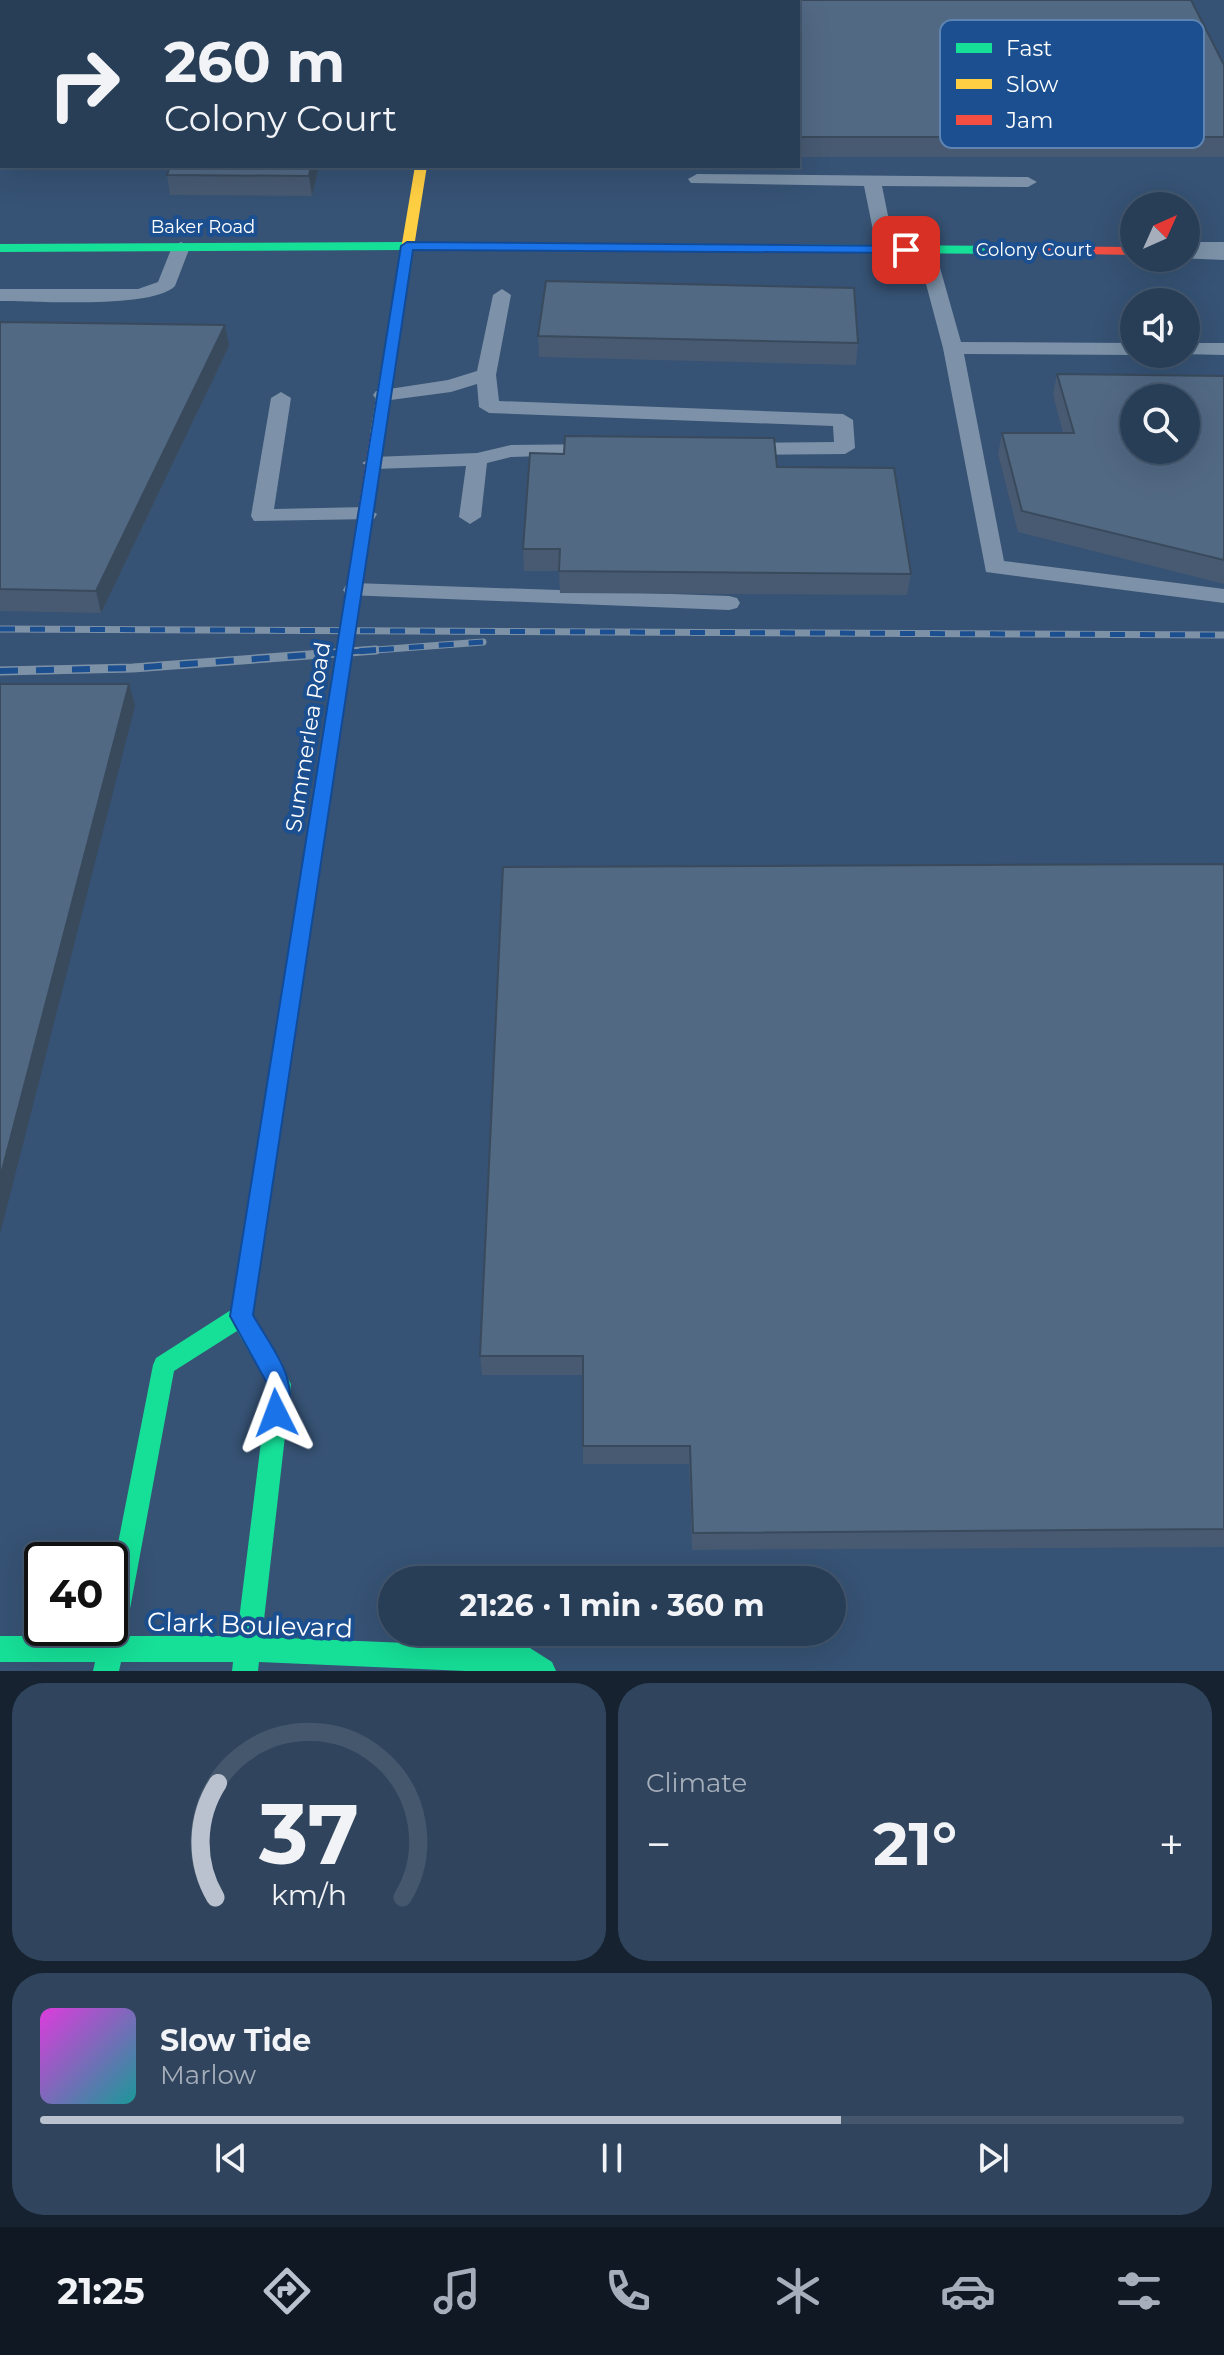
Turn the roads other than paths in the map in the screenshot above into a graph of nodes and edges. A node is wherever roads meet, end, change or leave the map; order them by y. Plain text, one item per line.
1 (421, 168) edge
2 (697, 179) dead end
3 (872, 181) junction
4 (1028, 182) dead end
5 (407, 246) junction
6 (181, 247) junction
7 (0, 248) edge
8 (886, 250) junction
9 (926, 250) junction
10 (1120, 251) edge
11 (1200, 251) edge
12 (1224, 251) edge
13 (0, 295) edge
14 (502, 295) dead end
15 (953, 348) junction
16 (1120, 349) edge
17 (1200, 349) edge
18 (1224, 349) edge
19 (486, 375) junction
20 (383, 395) junction
21 (281, 398) dead end
22 (718, 449) edge
23 (622, 450) edge
24 (477, 459) junction
25 (373, 463) junction
26 (366, 514) junction
27 (470, 517) dead end
28 (354, 590) junction
29 (1224, 596) edge
30 (729, 603) edge
31 (241, 1316) junction
32 (109, 1647) junction
33 (0, 1649) edge
34 (247, 1649) junction
35 (106, 1671) edge
36 (245, 1671) edge
37 (543, 1671) edge

1 - 5 street, Summerlea Road
2 - 3 lane
3 - 4 lane
3 - 8 lane
5 - 6 street, Baker Road
5 - 8 street, Colony Court
5 - 20 street, Summerlea Road
6 - 7 street, Baker Road
6 - 13 lane
8 - 9 street, Colony Court
9 - 10 street, Colony Court
9 - 15 lane
11 - 12 street
14 - 19 lane
15 - 16 lane
15 - 29 lane
17 - 18 lane
19 - 20 lane
19 - 22 lane
20 - 25 street, Summerlea Road
21 - 26 lane
23 - 24 lane
24 - 25 lane
24 - 27 lane
25 - 26 street, Summerlea Road
26 - 28 street, Summerlea Road
28 - 30 lane
28 - 31 street, Summerlea Road
31 - 32 street
31 - 34 street
32 - 33 street, Clark Boulevard
32 - 34 street, Clark Boulevard
32 - 35 street
34 - 36 street
34 - 37 street, Clark Boulevard

